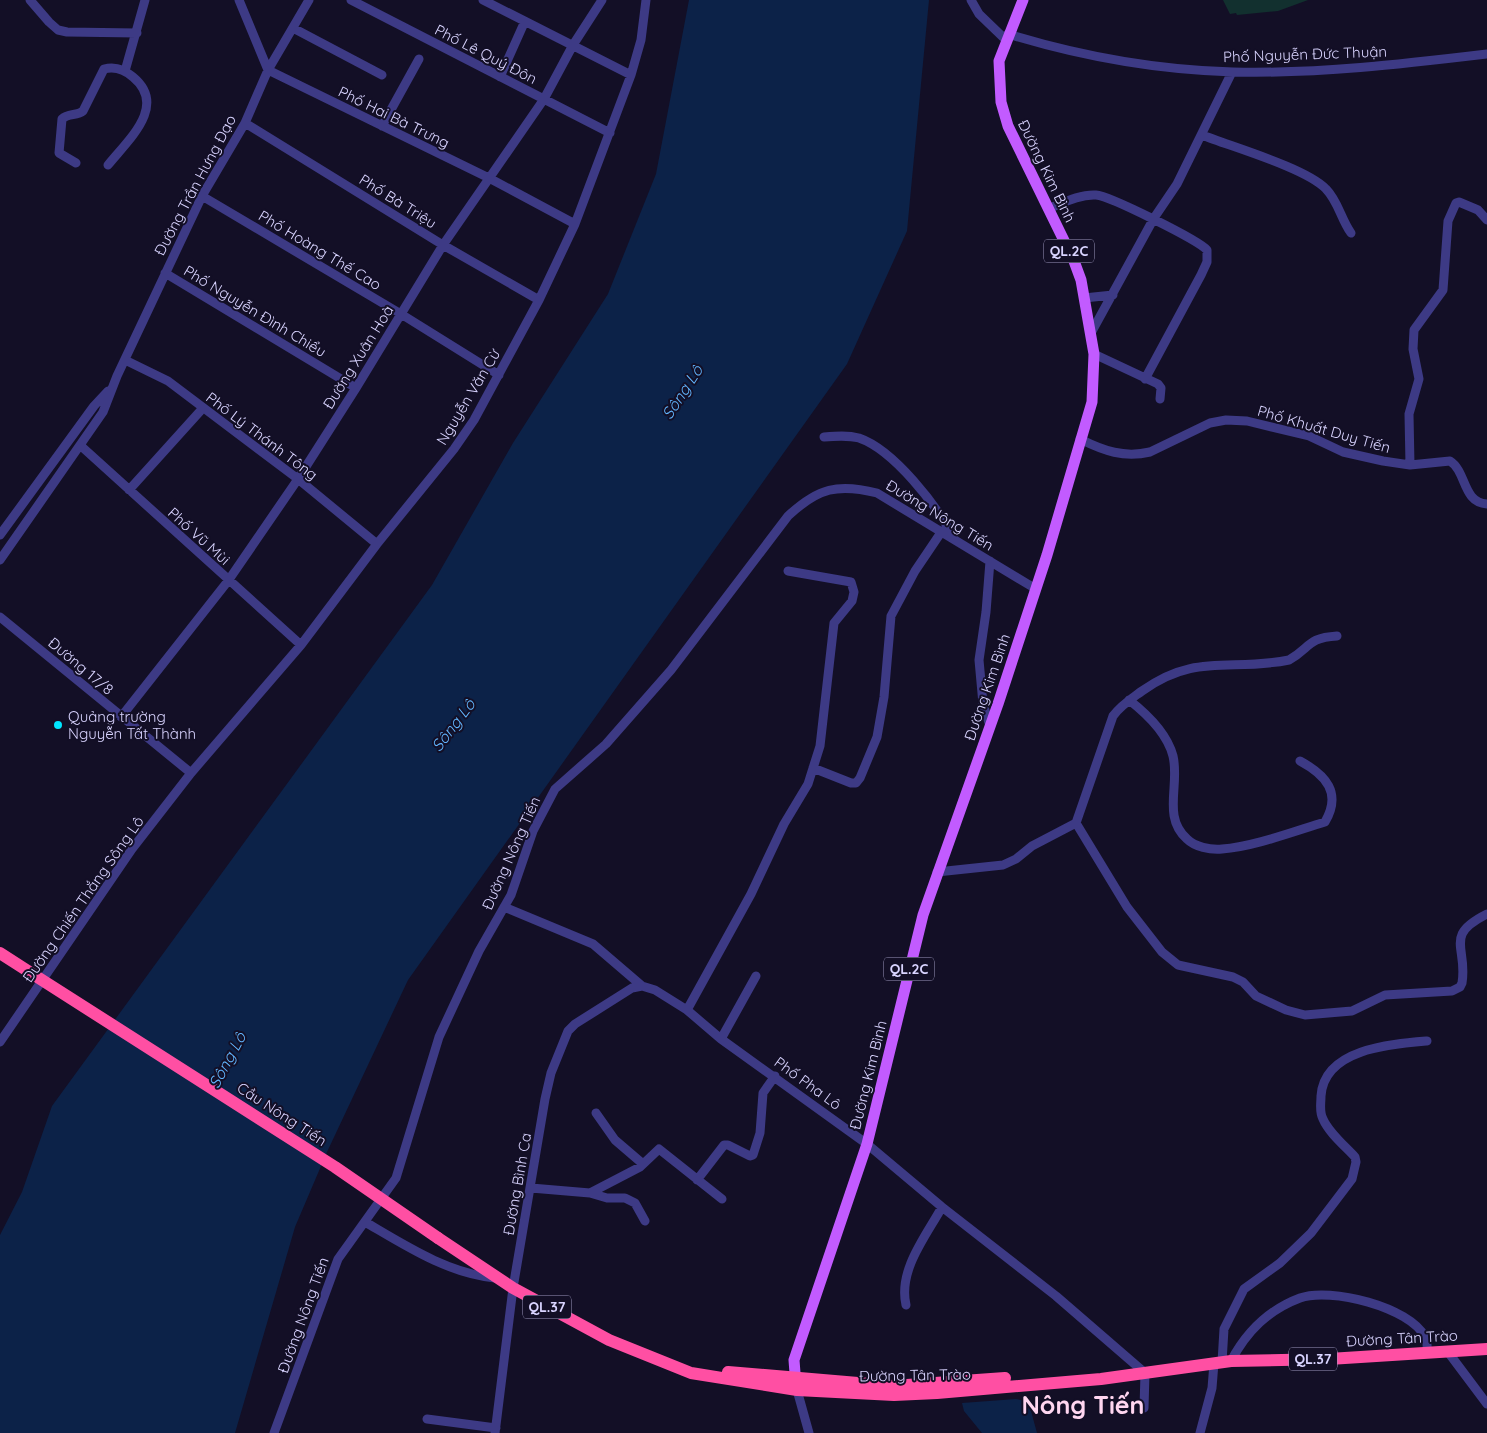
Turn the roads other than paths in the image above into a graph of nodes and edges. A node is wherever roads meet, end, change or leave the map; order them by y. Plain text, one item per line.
1 (30, 0) edge
2 (145, 0) edge
3 (239, 0) edge
4 (309, 0) edge
5 (351, 0) edge
6 (483, 0) edge
7 (602, 0) edge
8 (646, 0) edge
9 (971, 0) edge
10 (1023, 0) edge
11 (525, 21) junction
12 (292, 28) junction
13 (137, 33) junction
14 (1007, 37) junction
15 (573, 45) junction
16 (1487, 54) edge
17 (419, 59) dead end
18 (268, 70) junction
19 (125, 71) junction
20 (1232, 72) junction
21 (631, 75) junction
22 (382, 76) dead end
23 (500, 76) junction
24 (544, 99) junction
25 (245, 123) junction
26 (382, 126) junction
27 (610, 133) junction
28 (1202, 136) junction
29 (76, 164) dead end
30 (108, 165) dead end
31 (489, 178) junction
32 (202, 196) junction
33 (1048, 209) junction
34 (1154, 218) junction
35 (1487, 220) edge
36 (575, 224) junction
37 (1351, 233) dead end
38 (443, 245) junction
39 (165, 273) junction
40 (1113, 295) junction
41 (1084, 298) junction
42 (539, 300) junction
43 (401, 314) junction
44 (1091, 333) junction
45 (1094, 354) junction
46 (125, 360) junction
47 (499, 375) junction
48 (1145, 379) junction
49 (112, 387) junction
50 (356, 388) junction
51 (1160, 399) dead end
52 (203, 408) junction
53 (824, 436) dead end
54 (1080, 439) junction
55 (80, 446) junction
56 (1410, 464) junction
57 (298, 479) junction
58 (129, 490) junction
59 (1487, 504) edge
60 (942, 531) junction
61 (0, 535) edge
62 (955, 539) junction
63 (377, 544) junction
64 (0, 560) edge
65 (990, 561) junction
66 (788, 570) dead end
67 (228, 581) junction
68 (1036, 589) junction
69 (0, 617) edge
70 (1337, 636) dead end
71 (301, 645) junction
72 (1129, 700) junction
73 (998, 704) junction
74 (985, 706) junction
75 (121, 717) junction
76 (990, 727) junction
77 (1300, 761) dead end
78 (812, 768) junction
79 (191, 774) junction
80 (1076, 823) junction
81 (937, 872) junction
82 (504, 907) junction
83 (1487, 914) edge
84 (0, 953) edge
85 (756, 976) dead end
86 (642, 986) junction
87 (687, 1010) junction
88 (721, 1039) junction
89 (1426, 1041) dead end
90 (0, 1042) edge
91 (775, 1076) junction
92 (596, 1113) dead end
93 (867, 1144) junction
94 (643, 1164) junction
95 (697, 1180) junction
96 (531, 1188) junction
97 (590, 1193) junction
98 (722, 1199) dead end
99 (942, 1207) junction
100 (645, 1221) dead end
101 (366, 1222) junction
102 (438, 1238) joint
103 (499, 1278) junction
104 (513, 1288) junction
105 (906, 1305) dead end
106 (1487, 1349) edge
107 (1427, 1352) junction
108 (1448, 1352) junction
109 (1222, 1362) junction
110 (1142, 1373) junction
111 (796, 1384) junction
112 (1487, 1404) edge
113 (1144, 1408) dead end
114 (427, 1419) dead end
115 (496, 1431) edge
116 (274, 1433) edge
117 (809, 1433) edge
118 (1200, 1433) edge

1 - 13 street
2 - 13 street
3 - 18 street
4 - 12 street, Đường Trần Hưng Đạo
5 - 23 street, Phố Lê Quý Đôn
6 - 11 street
7 - 15 street, Đường Xuân Hoà
8 - 21 street, Nguyễn Văn Cừ
9 - 14 street
10 - 14 main road, Đường Kim Bình / QL.2C
11 - 15 street
11 - 23 street
12 - 18 street, Đường Trần Hưng Đạo
12 - 22 street
13 - 19 street
14 - 20 street, Phố Nguyễn Đức Thuận
14 - 33 main road, Đường Kim Bình / QL.2C
15 - 21 street
15 - 24 street, Đường Xuân Hoà
16 - 20 street, Phố Nguyễn Đức Thuận
17 - 26 street
18 - 25 street, Đường Trần Hưng Đạo
18 - 26 street, Phố Hai Bà Trưng
19 - 29 street
19 - 30 street
20 - 28 street
21 - 27 street, Nguyễn Văn Cừ
23 - 24 street, Phố Lê Quý Đôn
24 - 27 street, Phố Lê Quý Đôn
24 - 31 street, Đường Xuân Hoà
25 - 32 street, Đường Trần Hưng Đạo
25 - 38 street, Phố Bà Triệu
26 - 31 street, Phố Hai Bà Trưng
27 - 36 street, Nguyễn Văn Cừ
28 - 34 street
28 - 37 street
31 - 36 street, Phố Hai Bà Trưng
31 - 38 street, Đường Xuân Hoà
32 - 39 street, Đường Trần Hưng Đạo
32 - 43 street, Phố Hoàng Thế Cao
33 - 34 street
33 - 41 main road, Đường Kim Bình / QL.2C
34 - 40 street
34 - 48 street
35 - 56 street
36 - 42 street, Nguyễn Văn Cừ
38 - 42 street, Phố Bà Triệu
38 - 43 street, Đường Xuân Hoà
39 - 46 street, Đường Trần Hưng Đạo
39 - 50 street, Phố Nguyễn Đình Chiểu
40 - 41 street
40 - 44 street
41 - 44 main road, Đường Kim Bình / QL.2C
42 - 47 street, Nguyễn Văn Cừ
43 - 47 street, Phố Hoàng Thế Cao
43 - 50 street, Đường Xuân Hoà
44 - 45 main road, Đường Kim Bình / QL.2C
45 - 48 street
45 - 54 main road, Đường Kim Bình / QL.2C
46 - 49 street, Đường Trần Hưng Đạo
46 - 52 street, Phố Lý Thánh Tông
47 - 63 street, Nguyễn Văn Cừ
48 - 51 street
49 - 55 street, Đường Trần Hưng Đạo
49 - 61 street, Đường Trần Hưng Đạo
50 - 57 street, Đường Xuân Hoà
52 - 57 street, Phố Lý Thánh Tông
52 - 58 street
53 - 62 street
54 - 56 street, Phố Khuất Duy Tiến
54 - 68 main road, Đường Kim Bình / QL.2C
55 - 58 street, Phố Vũ Mùi
55 - 64 street, Đường Trần Hưng Đạo
56 - 59 street, Phố Khuất Duy Tiến
57 - 63 street, Phố Lý Thánh Tông
57 - 67 street, Đường Xuân Hoà
58 - 67 street, Phố Vũ Mùi
60 - 62 street, Đường Nông Tiến
60 - 78 street
60 - 82 street, Đường Nông Tiến
62 - 65 street, Đường Nông Tiến
63 - 71 street, Nguyễn Văn Cừ
65 - 68 street, Đường Nông Tiến
65 - 74 street
66 - 78 street
67 - 71 street, Phố Vũ Mùi
67 - 75 street, Đường Xuân Hoà
68 - 73 main road, Đường Kim Bình / QL.2C
69 - 75 street, Đường 17/8
70 - 72 street
71 - 79 street, Nguyễn Văn Cừ
72 - 77 street
72 - 80 street
73 - 74 street
73 - 76 main road, Đường Kim Bình / QL.2C
74 - 76 street
75 - 79 street, Đường 17/8
76 - 81 main road, Đường Kim Bình / QL.2C
78 - 87 street
79 - 90 street, Đường Chiến Thắng Sông Lô
80 - 81 street
80 - 83 street
81 - 93 main road, Đường Kim Bình / QL.2C
82 - 86 street, Phố Pha Lô
82 - 101 street, Đường Nông Tiến
84 - 102 highway, Cầu Nông Tiến / QL.37, bridge
85 - 88 street
86 - 87 street, Phố Pha Lô
86 - 96 street, Đường Bình Ca
87 - 88 street, Phố Pha Lô
88 - 91 street, Phố Pha Lô
89 - 109 street
91 - 93 street, Phố Pha Lô
91 - 95 street
92 - 94 street
93 - 99 street, Phố Pha Lô
93 - 111 main road, Đường Kim Bình / QL.2C
94 - 95 street
94 - 97 street
95 - 98 street
96 - 97 street
96 - 104 street, Đường Bình Ca
97 - 100 street
99 - 105 street
99 - 110 street, Phố Pha Lô
101 - 103 street
101 - 116 street, Đường Nông Tiến
102 - 103 highway, Đường Tân Trào / QL.37
103 - 104 highway, Đường Tân Trào / QL.37
104 - 111 highway, Đường Tân Trào / QL.37
104 - 115 street, Đường Bình Ca
106 - 108 highway, Đường Tân Trào / QL.37
107 - 108 highway, Đường Tân Trào / QL.37
107 - 109 highway, Đường Tân Trào / QL.37
107 - 109 street
108 - 112 street
109 - 110 highway, Đường Tân Trào / QL.37
109 - 118 street
110 - 111 highway, Đường Tân Trào / QL.37
110 - 113 street
111 - 117 street
114 - 115 street

